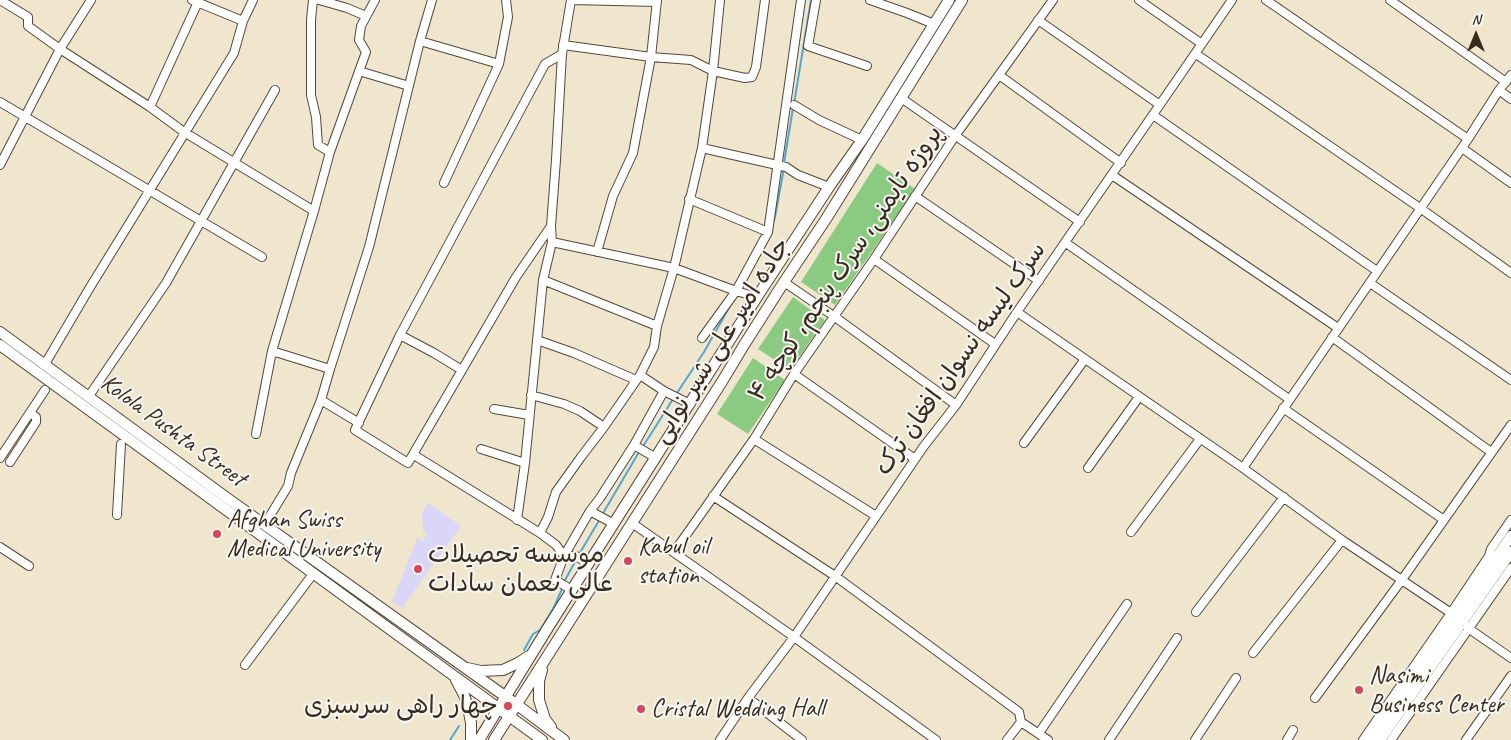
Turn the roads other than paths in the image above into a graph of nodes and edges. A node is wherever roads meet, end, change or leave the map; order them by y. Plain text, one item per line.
1 (0, 0) edge
2 (91, 0) edge
3 (253, 0) edge
4 (313, 0) edge
5 (319, 0) edge
6 (375, 0) edge
7 (432, 0) edge
8 (506, 0) edge
9 (720, 0) edge
10 (765, 0) edge
11 (801, 0) edge
12 (816, 0) edge
13 (870, 0) edge
14 (949, 0) edge
15 (962, 0) edge
16 (1053, 0) edge
17 (1139, 0) edge
18 (1232, 0) edge
19 (1266, 0) edge
20 (1390, 0) edge
21 (195, 1) edge
22 (657, 1) edge
23 (366, 16) junction
24 (1038, 20) junction
25 (243, 21) junction
26 (934, 24) junction
27 (420, 41) junction
28 (1202, 44) junction
29 (563, 45) junction
30 (60, 49) junction
31 (562, 54) junction
32 (1196, 54) junction
33 (651, 57) junction
34 (499, 64) junction
35 (866, 66) dead end
36 (359, 71) junction
37 (713, 71) junction
38 (999, 74) junction
39 (1509, 79) edge
40 (409, 86) junction
41 (275, 90) dead end
42 (1499, 90) junction
43 (901, 98) junction
44 (1511, 99) edge
45 (0, 102) edge
46 (794, 105) dead end
47 (1160, 105) junction
48 (150, 107) junction
49 (1153, 115) junction
50 (25, 117) junction
51 (184, 132) junction
52 (955, 136) junction
53 (1468, 139) junction
54 (862, 140) junction
55 (702, 148) junction
56 (1462, 148) junction
57 (330, 152) junction
58 (233, 163) junction
59 (1121, 163) junction
60 (0, 164) edge
61 (777, 166) junction
62 (1112, 175) junction
63 (444, 183) dead end
64 (1511, 183) edge
65 (829, 187) junction
66 (148, 191) junction
67 (915, 196) junction
68 (689, 199) junction
69 (1420, 208) junction
70 (314, 211) junction
71 (201, 220) junction
72 (1080, 222) junction
73 (551, 226) junction
74 (768, 232) junction
75 (552, 242) junction
76 (1066, 243) junction
77 (597, 252) junction
78 (262, 257) dead end
79 (874, 259) junction
80 (674, 268) junction
81 (1377, 271) junction
82 (1511, 273) edge
83 (543, 280) junction
84 (1039, 281) junction
85 (784, 282) junction
86 (1370, 283) junction
87 (738, 292) junction
88 (757, 297) junction
89 (1017, 312) junction
90 (835, 317) junction
91 (657, 326) junction
92 (1338, 328) junction
93 (0, 332) edge
94 (400, 335) junction
95 (1332, 337) junction
96 (702, 338) dead end
97 (537, 340) junction
98 (995, 344) junction
99 (0, 345) edge
100 (272, 351) junction
101 (1084, 359) junction
102 (45, 364) junction
103 (330, 369) junction
104 (462, 370) junction
105 (794, 374) junction
106 (638, 378) junction
107 (1511, 380) edge
108 (45, 390) dead end
109 (664, 391) junction
110 (531, 395) junction
111 (89, 396) junction
112 (1139, 397) junction
113 (1289, 399) junction
114 (321, 400) junction
115 (690, 404) junction
116 (956, 404) junction
117 (1283, 408) junction
118 (494, 409) dead end
119 (30, 413) junction
120 (529, 415) junction
121 (359, 423) junction
122 (1511, 425) edge
123 (604, 427) junction
124 (256, 434) dead end
125 (754, 439) junction
126 (1200, 439) junction
127 (1024, 443) dead end
128 (121, 444) dead end
129 (634, 445) junction
130 (481, 450) dead end
131 (1491, 452) junction
132 (414, 455) junction
133 (0, 458) edge
134 (656, 458) junction
135 (915, 459) junction
136 (10, 462) dead end
137 (525, 463) junction
138 (1088, 468) dead end
139 (1243, 468) junction
140 (714, 496) junction
141 (1284, 497) junction
142 (590, 511) junction
143 (116, 515) dead end
144 (876, 516) junction
145 (517, 520) junction
146 (1444, 520) junction
147 (1511, 520) edge
148 (632, 523) junction
149 (265, 524) junction
150 (614, 524) junction
151 (1131, 532) dead end
152 (540, 534) junction
153 (1511, 536) edge
154 (1342, 540) junction
155 (0, 547) edge
156 (674, 552) junction
157 (1511, 552) edge
158 (564, 556) junction
159 (589, 564) junction
160 (29, 566) dead end
161 (1511, 568) edge
162 (313, 574) junction
163 (835, 576) junction
164 (1401, 581) junction
165 (572, 590) junction
166 (1127, 604) dead end
167 (1196, 612) dead end
168 (1459, 620) junction
169 (794, 637) junction
170 (1177, 638) dead end
171 (1253, 653) dead end
172 (532, 654) junction
173 (1511, 658) edge
174 (544, 661) junction
175 (245, 665) dead end
176 (462, 667) junction
177 (1511, 676) edge
178 (454, 677) junction
179 (1236, 678) dead end
180 (506, 697) junction
181 (748, 698) junction
182 (1315, 698) dead end
183 (516, 704) junction
184 (498, 709) junction
185 (509, 717) junction
186 (1021, 722) junction
187 (1293, 730) dead end
188 (1038, 733) junction
189 (560, 737) edge
190 (471, 740) edge
191 (479, 740) edge
192 (494, 740) edge
193 (542, 740) edge
194 (720, 740) edge
195 (802, 740) edge
196 (936, 740) edge
197 (1007, 740) edge
198 (1048, 740) edge
199 (1109, 740) edge
200 (1196, 740) edge
201 (1287, 740) edge
202 (1363, 740) edge
203 (1371, 740) edge
204 (1380, 740) edge
205 (1391, 740) edge
206 (1466, 740) edge

1 - 30 street
2 - 30 street
3 - 25 street
4 - 57 street
5 - 23 street
6 - 23 street
7 - 27 street
8 - 34 street
9 - 37 street
10 - 37 street
11 - 61 street
12 - 35 street
13 - 26 street
14 - 26 main road
15 - 43 main road, جاده امیر علی شیر نوایی
16 - 24 street, پروژه تایمنی، سرک پنجم، کوچه ۴
17 - 28 street
18 - 28 street, سرک لیسه نسوان افغان‌ ترک
19 - 53 street
20 - 39 street
21 - 25 street
21 - 48 street
22 - 29 street
22 - 33 street
23 - 36 street
24 - 38 street, پروژه تایمنی، سرک پنجم، کوچه ۴
24 - 47 street
25 - 51 street
26 - 54 main road
27 - 34 street
27 - 40 street
28 - 32 street, سرک لیسه نسوان افغان‌ ترک
29 - 31 street
29 - 33 street
30 - 48 street
30 - 50 street
31 - 73 street
31 - 94 street
32 - 47 street, سرک لیسه نسوان افغان‌ ترک
32 - 69 street
33 - 37 street
33 - 77 street
34 - 63 street
36 - 40 street
36 - 57 street
37 - 55 street
38 - 52 street, پروژه تایمنی، سرک پنجم، کوچه ۴
38 - 59 street
39 - 42 street
40 - 103 street
41 - 58 street
42 - 44 street
42 - 53 street
43 - 52 street
43 - 85 main road, جاده امیر علی شیر نوایی
45 - 50 street
46 - 54 street
47 - 49 street, سرک لیسه نسوان افغان‌ ترک
48 - 51 street
49 - 59 street, سرک لیسه نسوان افغان‌ ترک
49 - 81 street
50 - 60 street
50 - 66 street
51 - 58 street
51 - 66 street
52 - 67 street, پروژه تایمنی، سرک پنجم، کوچه ۴
52 - 72 street
53 - 56 street
54 - 65 main road
55 - 61 street
55 - 68 street
56 - 64 street
56 - 69 street
57 - 70 street
58 - 70 street
58 - 71 street
59 - 62 street, سرک لیسه نسوان افغان‌ ترک
61 - 65 street
61 - 74 street
62 - 72 street, سرک لیسه نسوان افغان‌ ترک
62 - 92 street
65 - 88 main road
66 - 71 street
66 - 102 street
67 - 79 street, پروژه تایمنی، سرک پنجم، کوچه ۴
67 - 84 street
68 - 74 street
68 - 80 street
69 - 81 street
69 - 82 street
70 - 100 street
71 - 78 street
71 - 111 street
72 - 76 street, سرک لیسه نسوان افغان‌ ترک
73 - 75 street
73 - 104 street
74 - 87 street
75 - 77 street
75 - 83 street
76 - 84 street, سرک لیسه نسوان افغان‌ ترک
76 - 113 street
77 - 80 street
79 - 90 street, پروژه تایمنی، سرک پنجم، کوچه ۴
79 - 98 street
80 - 87 street
80 - 91 street
81 - 86 street
83 - 91 street
83 - 97 street
84 - 89 street, سرک لیسه نسوان افغان‌ ترک
85 - 90 street
85 - 148 main road, جاده امیر علی شیر نوایی
86 - 92 street
86 - 107 street
87 - 88 street
87 - 96 street
88 - 115 main road
89 - 98 street, سرک لیسه نسوان افغان‌ ترک
89 - 101 street
90 - 105 street, پروژه تایمنی، سرک پنجم، کوچه ۴
90 - 116 street
91 - 106 street
92 - 95 street
93 - 102 main road, Kolola Pushta Street
94 - 104 street
94 - 121 street
95 - 113 street
95 - 131 street
97 - 106 street
97 - 110 street
98 - 116 street, سرک لیسه نسوان افغان‌ ترک
99 - 162 main road
100 - 103 street
100 - 124 street
101 - 112 street
101 - 127 street
102 - 111 main road, Kolola Pushta Street
103 - 114 street
104 - 132 street
105 - 125 street, پروژه تایمنی، سرک پنجم، کوچه ۴
105 - 135 street
106 - 109 street
106 - 123 street
108 - 119 street
109 - 115 street
109 - 129 street
110 - 120 street
110 - 123 street
111 - 149 main road, Kolola Pushta Street
112 - 126 street
112 - 138 street
113 - 117 street
114 - 121 street
114 - 149 street
115 - 134 main road
116 - 135 street, سرک لیسه نسوان افغان‌ ترک
117 - 139 street
117 - 146 street
118 - 120 street
119 - 133 street
119 - 136 street
120 - 137 street
121 - 132 street
122 - 131 street
123 - 152 street
125 - 140 street, پروژه تایمنی، سرک پنجم، کوچه ۴
125 - 144 street
126 - 139 street
126 - 151 street
128 - 143 street
129 - 134 street
129 - 142 street
130 - 137 street
131 - 146 street
132 - 145 street
134 - 150 main road
135 - 144 street, سرک لیسه نسوان افغان‌ ترک
137 - 145 street
139 - 141 street
140 - 156 street, پروژه تایمنی، سرک پنجم، کوچه ۴
140 - 163 street
141 - 154 street
141 - 167 street
142 - 150 street
142 - 158 street
144 - 163 street, سرک لیسه نسوان افغان‌ ترک
145 - 152 street
146 - 164 street
147 - 168 street
148 - 156 street
148 - 174 main road, جاده امیر علی شیر نوایی
149 - 176 main road, Kolola Pushta Street
150 - 159 main road
152 - 158 street
153 - 168 main road
154 - 164 street
154 - 171 street
155 - 160 street
156 - 169 street
157 - 168 main road
158 - 159 street
158 - 165 street
159 - 165 main road
161 - 168 street
162 - 175 street
162 - 178 main road
163 - 169 street, سرک لیسه نسوان افغان‌ ترک
163 - 186 street
164 - 168 street
164 - 182 street
165 - 172 main road
166 - 188 street
168 - 173 street
168 - 202 street
168 - 203 main road
168 - 204 main road
168 - 205 street
169 - 181 street, سرک لیسه نسوان افغان‌ ترک
169 - 196 street
170 - 199 street
172 - 176 main road
172 - 180 main road
174 - 183 main road, جاده امیر علی شیر نوایی
174 - 189 main road
176 - 180 main road, Kolola Pushta Street
177 - 206 street
178 - 184 main road
178 - 190 main road
179 - 200 street
180 - 183 main road, Kolola Pushta Street
180 - 184 main road
181 - 194 street, سرک لیسه نسوان افغان‌ ترک
181 - 195 street
183 - 185 main road, جاده امیر علی شیر نوایی
183 - 189 main road, Kolola Pushta Street
184 - 185 main road
184 - 191 main road
185 - 192 main road, جاده امیر علی شیر نوایی
185 - 193 main road
186 - 188 street
186 - 197 street
187 - 201 street
188 - 198 street

